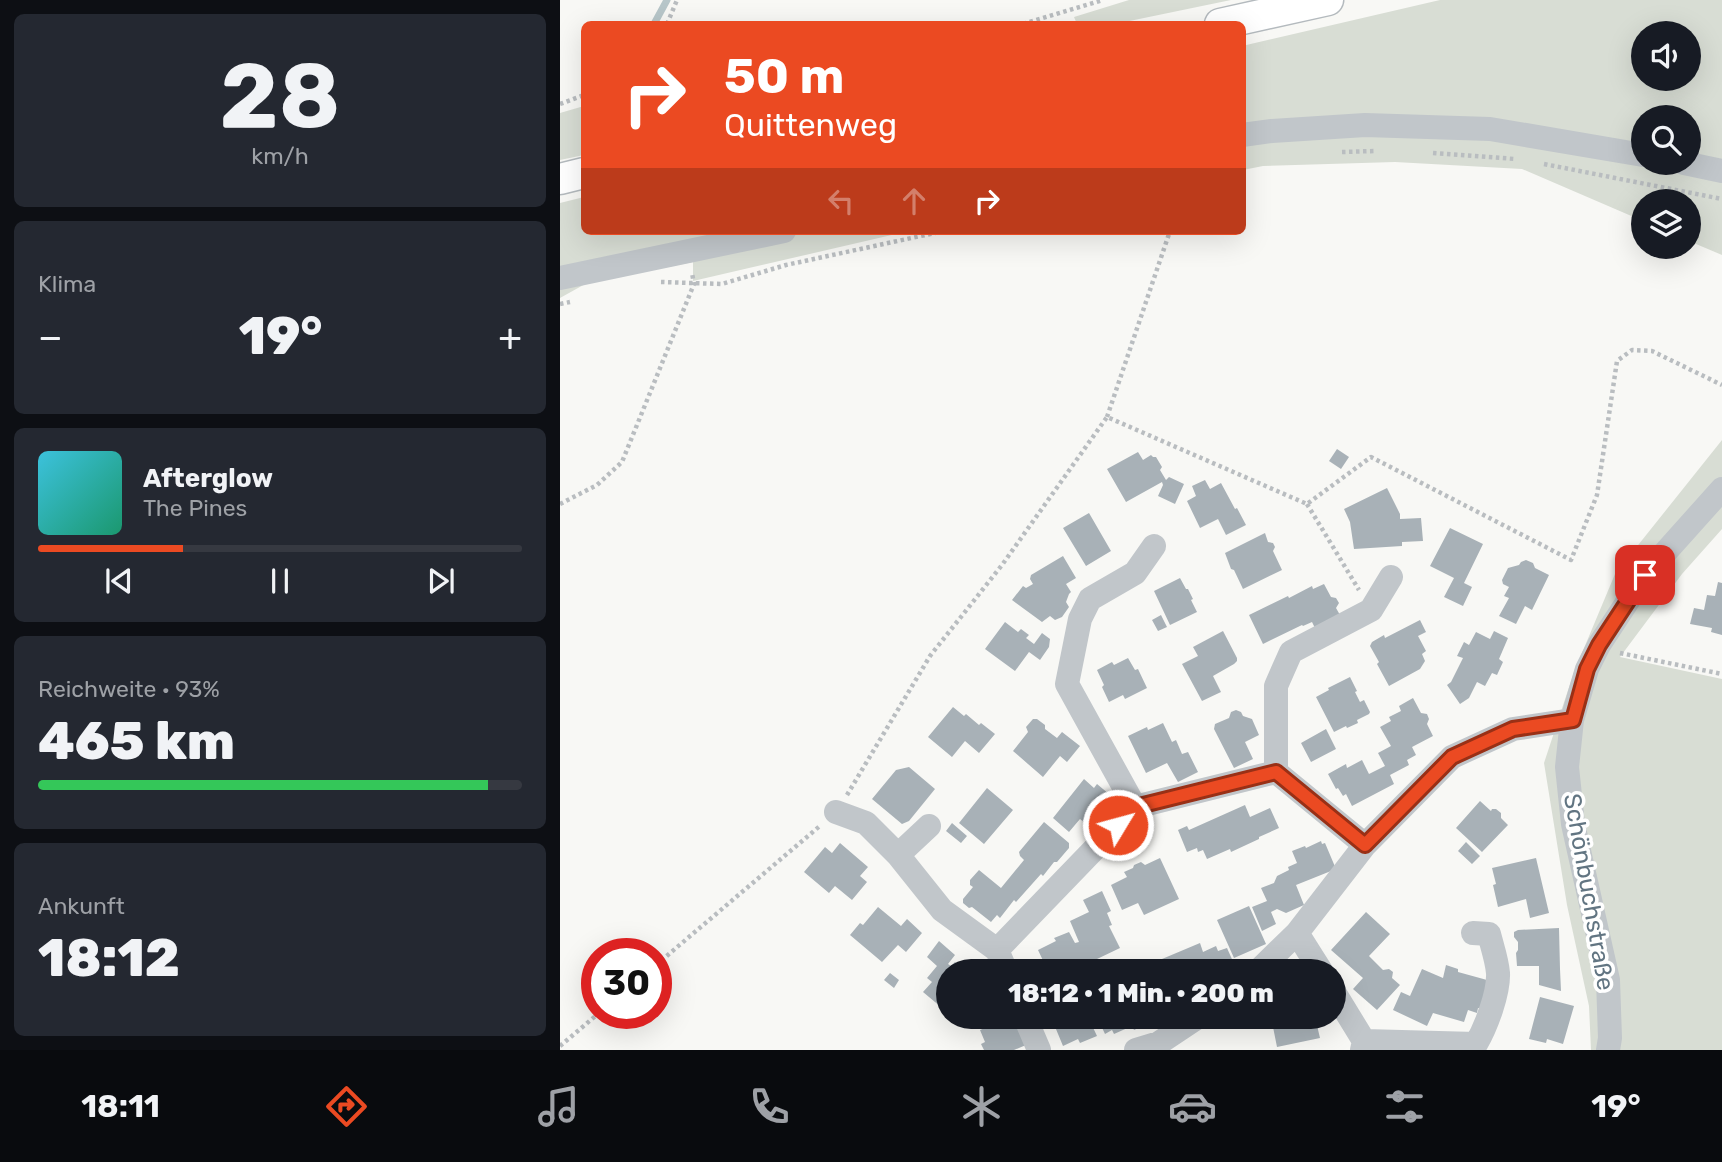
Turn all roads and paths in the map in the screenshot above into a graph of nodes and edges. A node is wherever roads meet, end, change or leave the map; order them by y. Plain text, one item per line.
1 (677, 0) edge
2 (1103, 0) edge
3 (1328, 0) edge
4 (668, 21) edge
5 (1033, 21) edge
6 (1234, 21) edge
7 (581, 96) edge
8 (560, 104) edge
9 (1246, 134) edge
10 (1384, 150) dead end
11 (1330, 152) dead end
12 (1424, 152) dead end
13 (1631, 153) edge
14 (1520, 159) dead end
15 (1533, 162) dead end
16 (1701, 167) edge
17 (1722, 171) edge
18 (581, 174) edge
19 (560, 178) edge
20 (1722, 200) edge
21 (765, 235) edge
22 (925, 235) edge
23 (1169, 235) edge
24 (560, 278) edge
25 (694, 284) junction
26 (650, 285) dead end
27 (573, 301) dead end
28 (560, 304) edge
29 (1722, 385) edge
30 (1107, 417) dead end
31 (1722, 489) edge
32 (1307, 504) dead end
33 (560, 505) edge
34 (1154, 545) dead end
35 (1571, 560) dead end
36 (1391, 577) dead end
37 (1371, 610) junction
38 (1616, 652) dead end
39 (1722, 674) edge
40 (1573, 720) junction
41 (1276, 772) junction
42 (1135, 807) junction
43 (836, 812) dead end
44 (929, 826) dead end
45 (1365, 845) junction
46 (898, 855) junction
47 (1297, 933) junction
48 (1473, 933) dead end
49 (1000, 959) edge
50 (1004, 959) edge
51 (1270, 959) edge
52 (1313, 959) edge
53 (1346, 1014) edge
54 (581, 1028) edge
55 (1030, 1029) edge
56 (1180, 1029) edge
57 (1363, 1045) edge
58 (560, 1046) edge
59 (1039, 1050) edge
60 (1136, 1050) edge
61 (1608, 1050) edge

1 - 4 path
2 - 5 path
3 - 6 main road
7 - 8 path
9 - 13 street
10 - 11 path
12 - 14 path
15 - 20 path
16 - 17 street
18 - 19 main road
21 - 24 street
22 - 25 path
23 - 30 path
25 - 26 path
25 - 33 path
27 - 28 path
29 - 35 path
31 - 40 street, Schönbuchstraße
32 - 37 path
34 - 42 street
36 - 37 street
37 - 41 street
38 - 39 path
40 - 45 street
40 - 61 street, Schönbuchstraße
41 - 42 street
41 - 45 street
42 - 50 street
43 - 46 street
44 - 46 street
45 - 47 street
46 - 49 street
47 - 51 street
47 - 52 street
48 - 57 street
53 - 57 street
54 - 58 path
55 - 59 street
56 - 60 street

